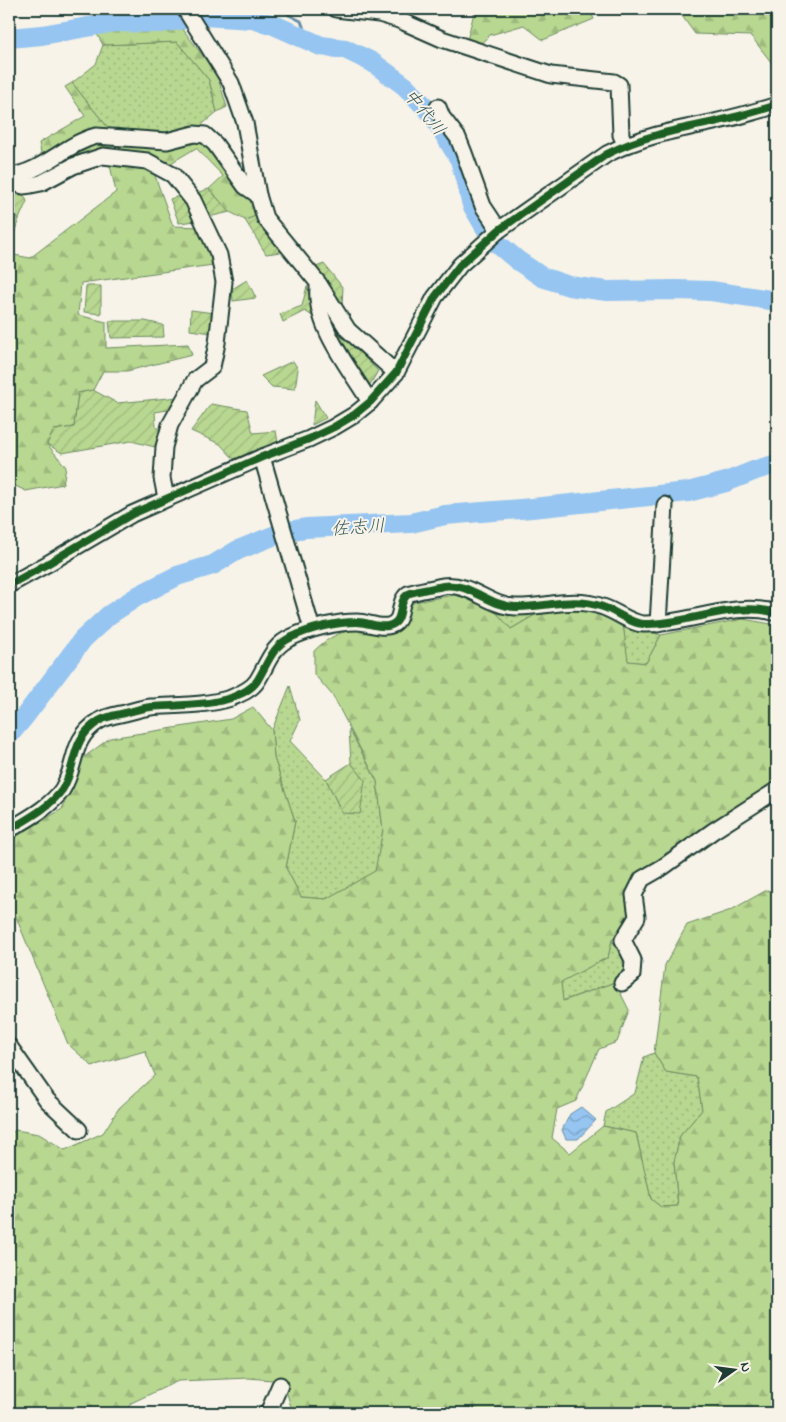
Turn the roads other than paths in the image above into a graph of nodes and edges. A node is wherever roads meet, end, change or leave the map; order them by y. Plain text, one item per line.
1 (185, 9) edge
2 (336, 9) edge
3 (777, 105) edge
4 (438, 107) dead end
5 (625, 144) junction
6 (9, 176) edge
7 (9, 181) edge
8 (258, 196) junction
9 (499, 230) junction
10 (319, 284) junction
11 (396, 373) junction
12 (370, 402) junction
13 (262, 457) junction
14 (166, 498) junction
15 (666, 505) dead end
16 (9, 585) edge
17 (777, 613) edge
18 (658, 624) junction
19 (312, 629) junction
20 (777, 790) edge
21 (9, 830) edge
22 (622, 983) dead end
23 (9, 1046) edge
24 (80, 1130) dead end
25 (280, 1385) dead end
26 (268, 1413) edge

1 - 8 street
2 - 5 street
3 - 5 street
4 - 9 street
5 - 9 street
6 - 8 street
7 - 14 street
8 - 10 street
9 - 11 street
10 - 11 street
10 - 12 street
11 - 12 street
12 - 13 street
13 - 14 street
13 - 19 street
14 - 16 street
15 - 18 street
17 - 18 street
18 - 19 street
19 - 21 street
20 - 22 street
23 - 24 street
25 - 26 street

